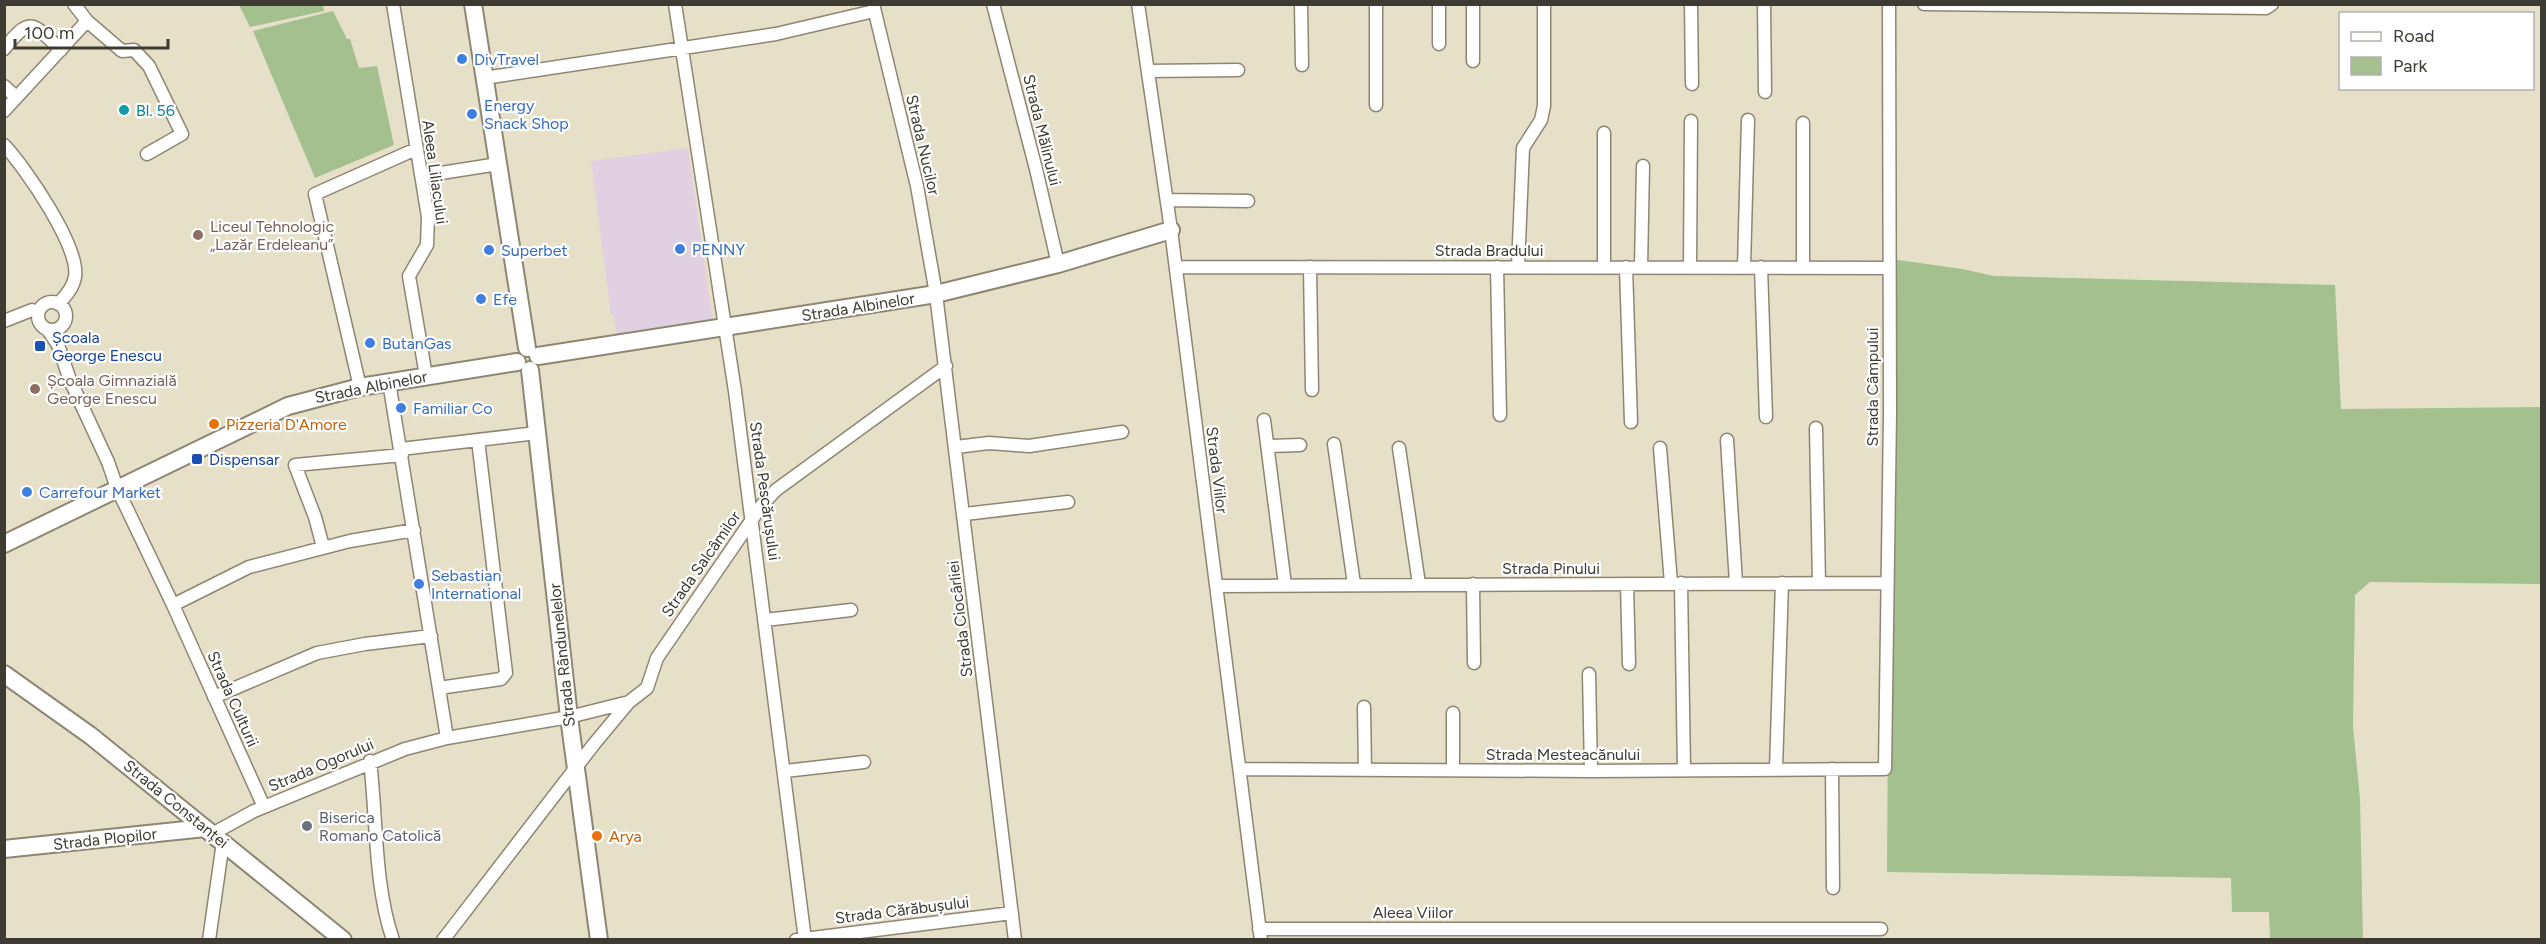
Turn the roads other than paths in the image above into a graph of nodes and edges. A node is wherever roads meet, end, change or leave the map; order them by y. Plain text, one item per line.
1 (74, 4) edge
2 (393, 4) edge
3 (473, 4) edge
4 (675, 4) edge
5 (993, 4) edge
6 (1138, 4) edge
7 (1301, 4) edge
8 (1376, 4) edge
9 (1439, 4) edge
10 (1473, 4) edge
11 (1544, 4) edge
12 (1692, 4) edge
13 (1764, 4) edge
14 (1889, 4) edge
15 (1924, 4) edge
16 (2272, 4) edge
17 (2101, 6) edge
18 (873, 8) edge
19 (87, 21) junction
20 (1439, 44) dead end
21 (682, 48) junction
22 (4, 49) edge
23 (61, 50) junction
24 (1473, 61) dead end
25 (1302, 65) dead end
26 (1238, 70) dead end
27 (1148, 71) junction
28 (484, 78) junction
29 (1692, 84) dead end
30 (4, 86) edge
31 (1765, 92) dead end
32 (16, 97) junction
33 (1376, 105) dead end
34 (4, 111) edge
35 (1748, 120) dead end
36 (1691, 122) dead end
37 (1803, 123) dead end
38 (1604, 133) dead end
39 (4, 145) edge
40 (416, 150) junction
41 (147, 154) dead end
42 (498, 164) junction
43 (1643, 166) dead end
44 (422, 176) junction
45 (1167, 200) junction
46 (1248, 201) dead end
47 (1171, 230) junction
48 (1058, 264) junction
49 (1176, 267) junction
50 (1310, 267) junction
51 (1497, 267) junction
52 (1518, 267) junction
53 (1604, 267) junction
54 (1626, 267) junction
55 (1641, 267) junction
56 (1690, 267) junction
57 (1744, 267) junction
58 (1761, 267) junction
59 (1803, 268) junction
60 (1889, 268) junction
61 (936, 294) junction
62 (58, 304) junction
63 (38, 313) junction
64 (4, 321) edge
65 (726, 329) junction
66 (48, 330) junction
67 (528, 359) junction
68 (946, 366) junction
69 (426, 376) junction
70 (389, 382) junction
71 (360, 387) junction
72 (1311, 390) dead end
73 (1500, 415) dead end
74 (1766, 417) dead end
75 (1264, 420) dead end
76 (1631, 422) dead end
77 (1816, 428) dead end
78 (537, 432) junction
79 (1122, 432) dead end
80 (478, 440) junction
81 (1727, 440) dead end
82 (1334, 444) dead end
83 (1300, 445) dead end
84 (1268, 446) junction
85 (956, 447) junction
86 (1399, 448) dead end
87 (1660, 448) dead end
88 (401, 452) junction
89 (117, 488) junction
90 (1068, 502) dead end
91 (965, 514) junction
92 (752, 520) junction
93 (414, 530) junction
94 (4, 544) edge
95 (326, 546) junction
96 (1676, 583) junction
97 (1736, 583) junction
98 (1782, 583) junction
99 (1819, 583) junction
100 (1886, 583) junction
101 (1419, 584) junction
102 (1473, 584) junction
103 (1627, 584) junction
104 (1285, 585) junction
105 (1354, 585) junction
106 (1215, 586) junction
107 (173, 604) junction
108 (851, 610) dead end
109 (765, 620) junction
110 (431, 636) junction
111 (1474, 663) dead end
112 (1629, 664) dead end
113 (4, 674) edge
114 (1589, 674) dead end
115 (439, 688) junction
116 (214, 697) junction
117 (629, 702) junction
118 (1365, 707) dead end
119 (1453, 713) dead end
120 (569, 717) junction
121 (447, 738) junction
122 (370, 761) junction
123 (864, 762) dead end
124 (576, 767) junction
125 (1240, 769) junction
126 (1776, 769) junction
127 (1832, 769) junction
128 (1885, 769) joint
129 (1365, 770) junction
130 (1453, 770) junction
131 (1684, 770) junction
132 (785, 771) junction
133 (1591, 771) junction
134 (169, 799) junction
135 (264, 807) junction
136 (154, 834) junction
137 (213, 834) junction
138 (4, 849) edge
139 (1833, 888) dead end
140 (1012, 914) junction
141 (1881, 929) dead end
142 (1260, 934) edge
143 (209, 939) edge
144 (343, 939) edge
145 (393, 939) edge
146 (443, 939) edge
147 (599, 939) edge
148 (802, 939) edge
149 (1015, 939) edge

1 - 19 street
2 - 40 street, Aleea Liliacului
3 - 28 street, Strada Rândunelelor
4 - 21 street, Strada Pescărușului
5 - 48 street, Strada Mălinului
6 - 27 street, Strada Viilor
7 - 25 street
8 - 33 street
9 - 20 street
10 - 24 street
11 - 52 street
12 - 29 street
13 - 31 street
14 - 60 street, Strada Câmpului
15 - 17 street
16 - 17 street
18 - 21 street
18 - 61 street, Strada Nucilor
19 - 23 street
19 - 41 street
21 - 28 street
21 - 65 street, Strada Pescărușului
22 - 23 street
23 - 32 street
26 - 27 street
27 - 45 street, Strada Viilor
28 - 42 street, Strada Rândunelelor
30 - 32 street
32 - 34 street
35 - 57 street
36 - 56 street
37 - 59 street
38 - 53 street
39 - 62 street
40 - 44 street, Aleea Liliacului
40 - 71 street
42 - 44 street
42 - 67 street, Strada Rândunelelor
43 - 55 street
44 - 69 street, Aleea Liliacului
45 - 46 street
45 - 47 street, Strada Viilor
47 - 48 street, Strada Albinelor
47 - 49 street, Strada Viilor
48 - 61 street, Strada Albinelor
49 - 50 street, Strada Bradului
49 - 106 street, Strada Viilor
50 - 51 street, Strada Bradului
50 - 72 street
51 - 52 street, Strada Bradului
51 - 73 street
52 - 53 street, Strada Bradului
53 - 54 street, Strada Bradului
54 - 55 street, Strada Bradului
54 - 76 street
55 - 56 street, Strada Bradului
56 - 57 street, Strada Bradului
57 - 58 street, Strada Bradului
58 - 59 street, Strada Bradului
58 - 74 street
59 - 60 street, Strada Bradului
60 - 100 street, Strada Câmpului
61 - 65 street, Strada Albinelor
61 - 68 street, Strada Ciocârliei
62 - 63 street
62 - 66 street
63 - 64 street
63 - 66 street
65 - 67 street, Strada Albinelor
65 - 92 street, Strada Pescărușului
66 - 89 street, Strada Culturii
67 - 69 street, Strada Albinelor
67 - 78 street, Strada Rândunelelor
68 - 85 street, Strada Ciocârliei
68 - 92 street, Strada Salcâmilor
69 - 70 street, Strada Albinelor
70 - 71 street, Strada Albinelor
70 - 88 street
71 - 89 street, Strada Albinelor
75 - 84 street
77 - 99 street
78 - 80 street
78 - 120 street, Strada Rândunelelor
79 - 85 street
80 - 88 street
80 - 115 street
81 - 97 street
82 - 105 street
83 - 84 street
84 - 104 street
85 - 91 street, Strada Ciocârliei
86 - 101 street
87 - 96 street
88 - 93 street
88 - 95 street
89 - 94 street, Strada Albinelor
89 - 107 street, Strada Culturii
90 - 91 street
91 - 140 street, Strada Ciocârliei
92 - 109 street, Strada Pescărușului
92 - 117 street, Strada Salcâmilor
93 - 95 street
93 - 110 street
95 - 107 street
96 - 97 street, Strada Pinului
96 - 103 street, Strada Pinului
96 - 131 street
97 - 98 street, Strada Pinului
98 - 99 street, Strada Pinului
98 - 126 street
99 - 100 street, Strada Pinului
100 - 128 street, Strada Câmpului
101 - 102 street, Strada Pinului
101 - 105 street, Strada Pinului
102 - 103 street, Strada Pinului
102 - 111 street
103 - 112 street
104 - 105 street, Strada Pinului
104 - 106 street, Strada Pinului
106 - 125 street, Strada Viilor
107 - 116 street, Strada Culturii
108 - 109 street
109 - 132 street, Strada Pescărușului
110 - 115 street
110 - 116 street
113 - 134 street, Strada Constanței
114 - 133 street
115 - 121 street
116 - 135 street, Strada Culturii
117 - 120 street, Strada Ogorului
117 - 124 street
118 - 129 street
119 - 130 street
120 - 121 street, Strada Ogorului
120 - 124 street, Strada Rândunelelor
121 - 122 street, Strada Ogorului
122 - 135 street, Strada Ogorului
122 - 145 street
123 - 132 street
124 - 146 street
124 - 147 street, Strada Rândunelelor
125 - 129 street, Strada Mesteacănului
125 - 142 street, Strada Viilor
126 - 127 street, Strada Mesteacănului
126 - 131 street, Strada Mesteacănului
127 - 128 street, Strada Mesteacănului
127 - 139 street
129 - 130 street, Strada Mesteacănului
130 - 133 street, Strada Mesteacănului
131 - 133 street, Strada Mesteacănului
132 - 148 street, Strada Pescărușului
134 - 136 street
134 - 137 street, Strada Constanței
135 - 137 street, Strada Ogorului
136 - 137 street, Strada Plopilor
136 - 138 street, Strada Plopilor
137 - 143 street
137 - 144 street, Strada Constanței
140 - 148 street, Strada Cărăbușului
140 - 149 street, Strada Ciocârliei
141 - 142 street, Aleea Viilor

